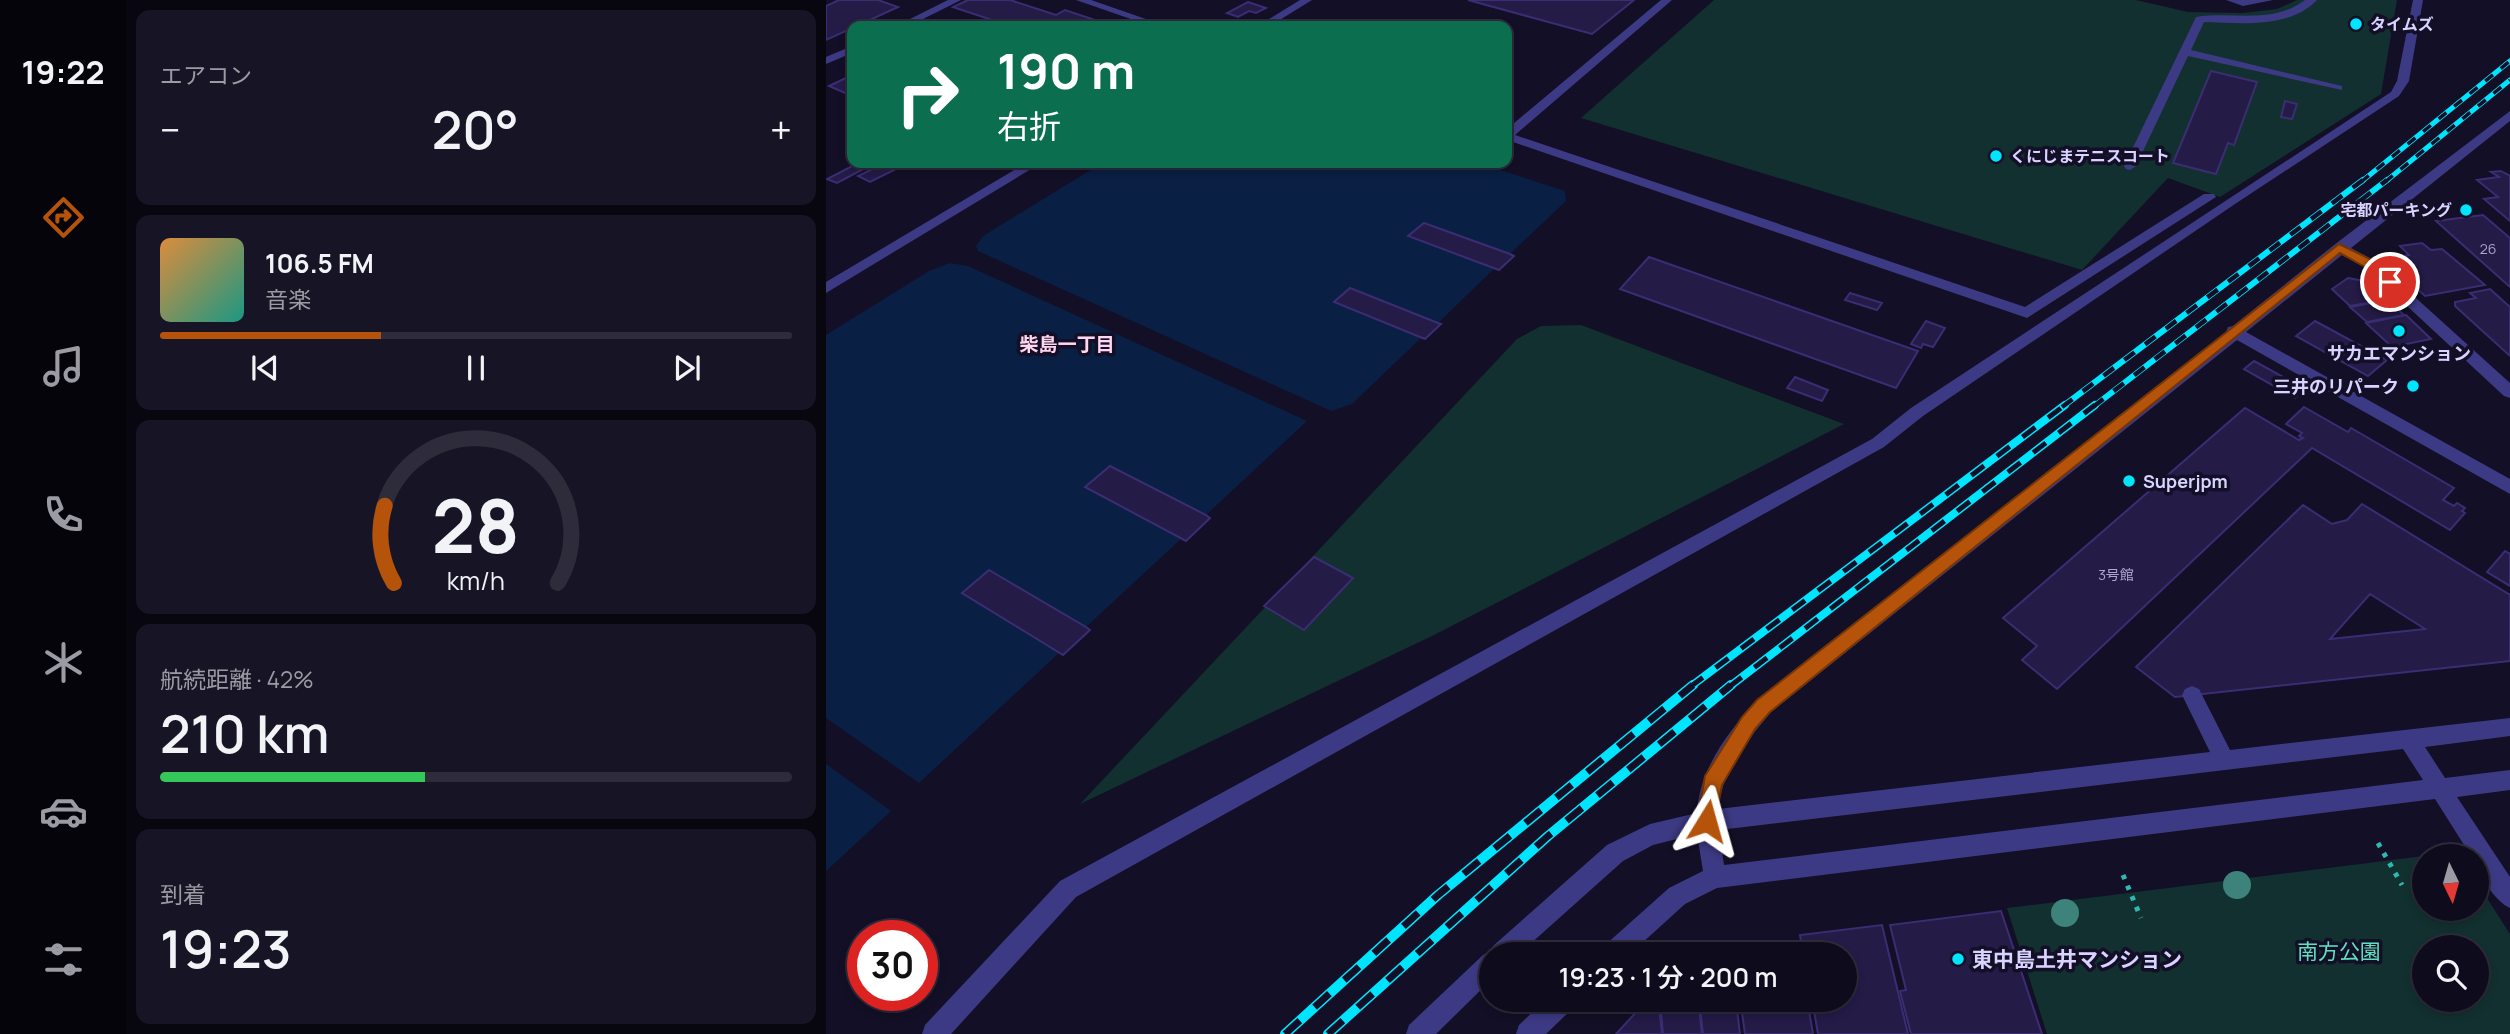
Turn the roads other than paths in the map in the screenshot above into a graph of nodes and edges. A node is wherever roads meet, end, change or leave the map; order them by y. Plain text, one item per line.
1 (956, 0) edge
2 (1081, 0) edge
3 (1307, 0) edge
4 (1667, 0) edge
5 (2231, 0) edge
6 (2267, 0) edge
7 (2312, 0) edge
8 (2417, 0) edge
9 (912, 21) edge
10 (1146, 21) edge
11 (1271, 21) edge
12 (847, 51) edge
13 (2183, 52) junction
14 (826, 61) edge
15 (2338, 88) dead end
16 (2510, 115) edge
17 (1512, 132) edge
18 (1512, 138) edge
19 (2130, 166) dead end
20 (1027, 168) edge
21 (2209, 197) dead end
22 (2339, 248) junction
23 (826, 288) edge
24 (2233, 331) junction
25 (2510, 392) edge
26 (2510, 487) edge
27 (2192, 695) dead end
28 (2510, 727) edge
29 (2408, 739) junction
30 (2224, 760) junction
31 (2510, 780) edge
32 (2441, 789) junction
33 (1707, 821) junction
34 (1715, 877) junction
35 (2510, 897) edge
36 (1515, 942) edge
37 (1625, 942) edge
38 (1479, 976) edge
39 (1553, 1012) edge
40 (1538, 1031) edge
41 (933, 1034) edge
42 (1418, 1034) edge

1 - 9 street
2 - 10 street
3 - 11 street
4 - 17 street
5 - 6 street
7 - 13 street
8 - 41 street
12 - 14 street
13 - 15 street
13 - 19 street
16 - 22 street
18 - 21 street
20 - 23 street
22 - 24 street
22 - 25 street
24 - 26 street
24 - 33 street
27 - 30 street
28 - 29 street
29 - 30 street
29 - 32 street
30 - 33 street
31 - 32 street
32 - 34 street
32 - 35 street
33 - 34 street
33 - 36 street
34 - 37 street
38 - 42 street
39 - 40 street

